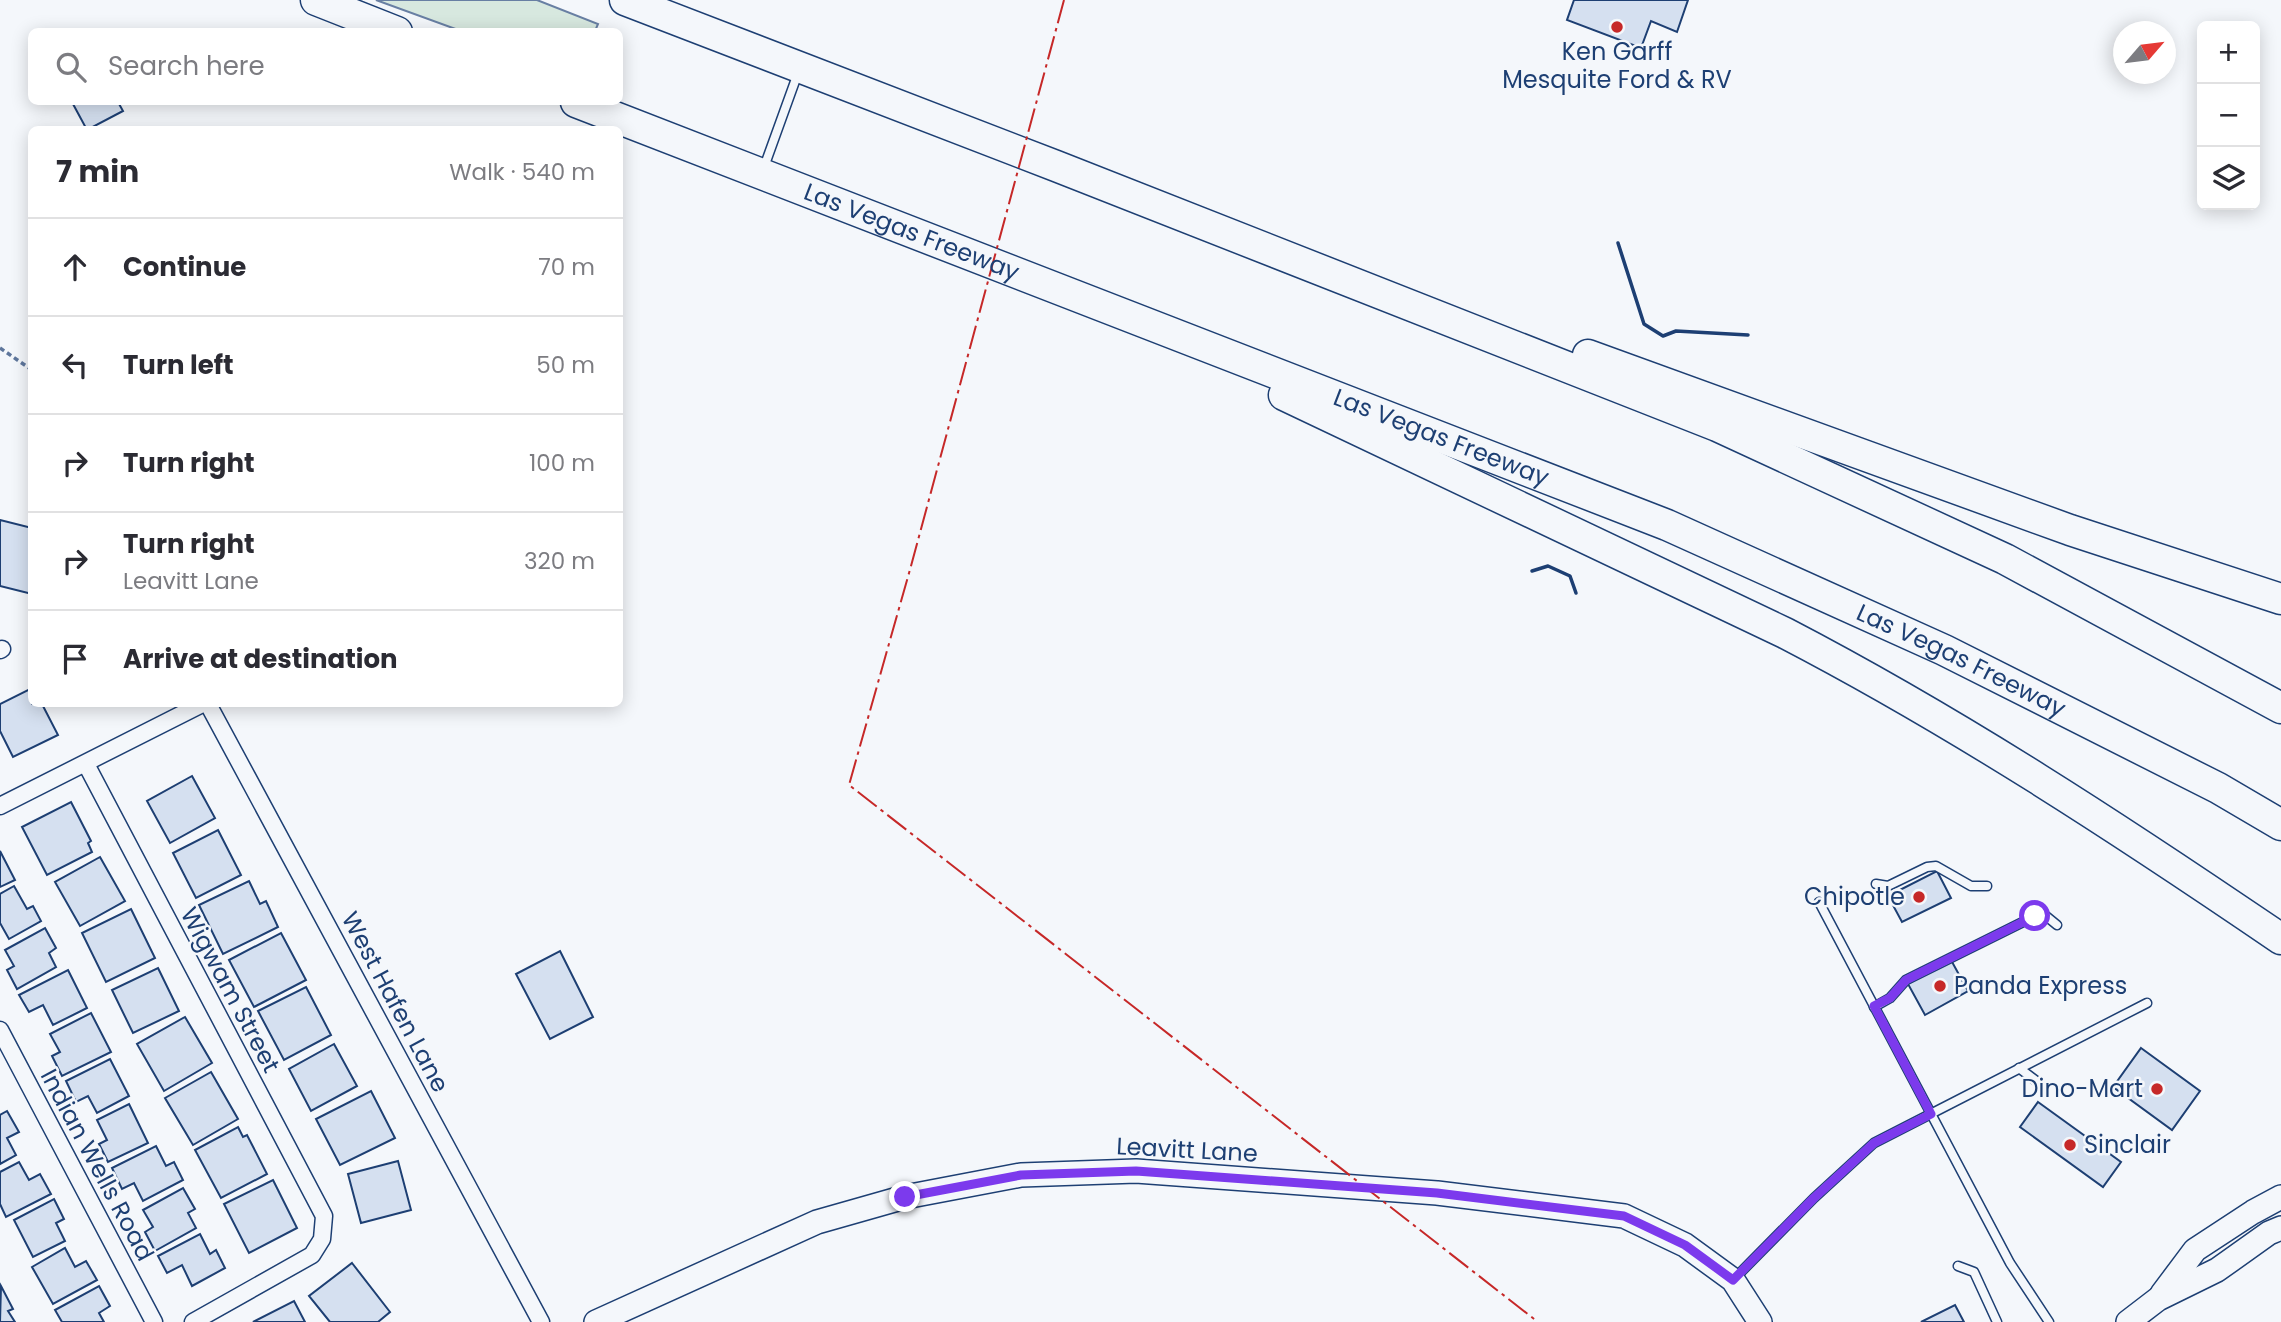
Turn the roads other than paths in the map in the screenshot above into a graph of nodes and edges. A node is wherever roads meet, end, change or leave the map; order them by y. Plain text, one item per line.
1 (316, 0) edge
2 (625, 0) edge
3 (387, 28) edge
4 (800, 67) junction
5 (584, 105) edge
6 (1056, 166) junction
7 (762, 174) junction
8 (1082, 298) junction
9 (2281, 599) edge
10 (196, 707) edge
11 (210, 707) edge
12 (2281, 708) edge
13 (86, 764) junction
14 (0, 807) edge
15 (2281, 825) edge
16 (1876, 884) dead end
17 (1987, 886) dead end
18 (1819, 902) dead end
19 (2057, 925) dead end
20 (2281, 939) edge
21 (2147, 1003) dead end
22 (1874, 1006) junction
23 (0, 1030) edge
24 (2019, 1068) junction
25 (2039, 1083) dead end
26 (1931, 1114) junction
27 (2281, 1197) edge
28 (2281, 1228) edge
29 (1958, 1266) dead end
30 (1733, 1280) junction
31 (2158, 1299) junction
32 (154, 1322) edge
33 (193, 1322) edge
34 (541, 1322) edge
35 (596, 1322) edge
36 (1760, 1322) edge
37 (1997, 1322) edge
38 (2049, 1322) edge
39 (2128, 1322) edge

1 - 3 highway
2 - 4 highway
4 - 6 highway
4 - 7 lane
5 - 7 highway, Las Vegas Freeway
6 - 9 highway
6 - 12 highway
7 - 8 highway, Las Vegas Freeway
8 - 15 highway, Las Vegas Freeway
8 - 20 highway
10 - 13 street
11 - 34 street, West Hafen Lane
13 - 14 street
13 - 33 street, Wigwam Street
16 - 17 lane
18 - 22 lane
19 - 22 lane
21 - 24 lane
22 - 26 lane
23 - 32 street, Indian Wells Road
24 - 25 lane
24 - 26 lane
26 - 30 lane
26 - 38 lane
27 - 31 main road
28 - 31 main road
29 - 37 lane
30 - 35 main road, Leavitt Lane
30 - 36 main road, Leavitt Lane
31 - 39 main road

